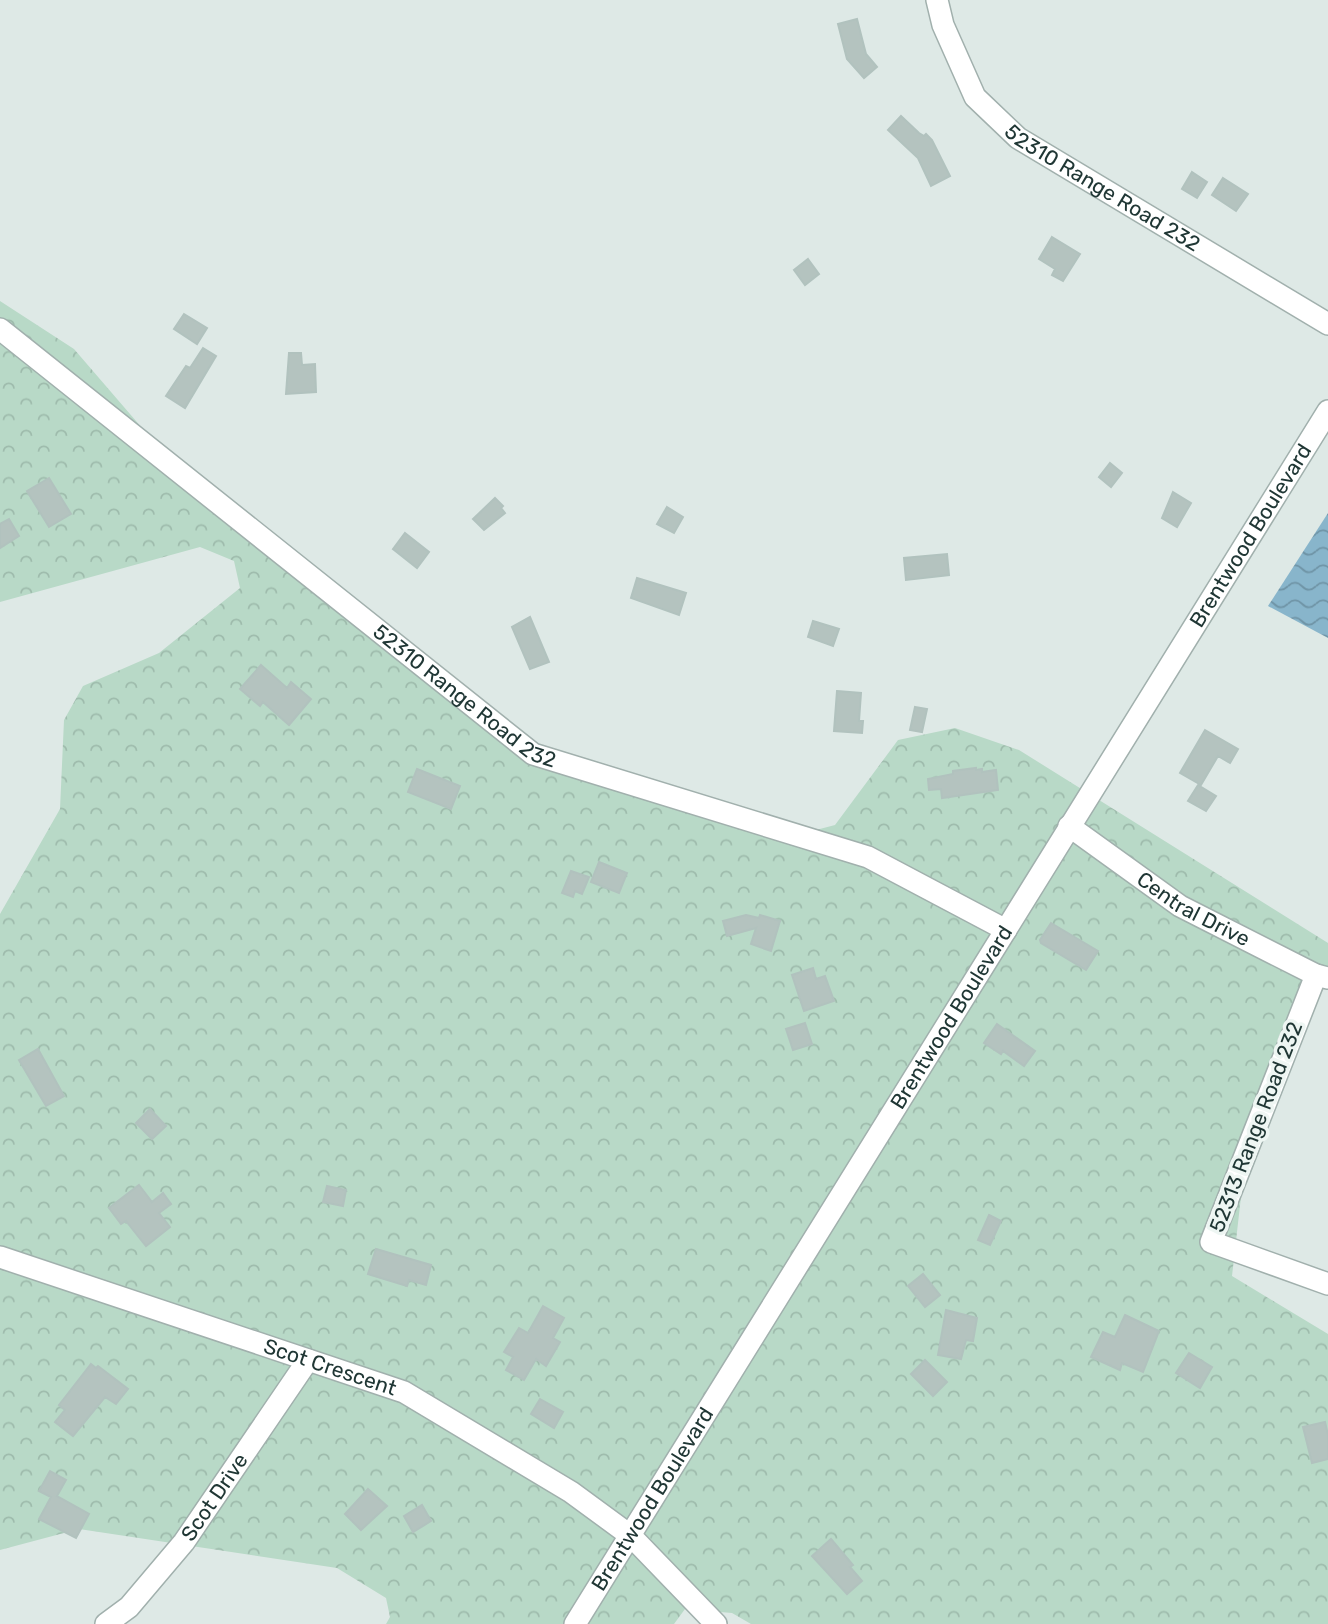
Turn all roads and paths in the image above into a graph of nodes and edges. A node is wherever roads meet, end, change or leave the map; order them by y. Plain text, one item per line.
1 (937, 0) edge
2 (1328, 324) edge
3 (0, 329) edge
4 (1328, 411) edge
5 (1069, 826) junction
6 (1006, 930) junction
7 (1322, 976) edge
8 (0, 1257) edge
9 (1328, 1284) edge
10 (308, 1360) junction
11 (631, 1536) junction
12 (106, 1624) edge
13 (575, 1624) edge
14 (716, 1624) edge

1 - 2 street, 52310 Range Road 232
3 - 6 street, 52310 Range Road 232
4 - 5 street, Brentwood Boulevard
5 - 6 street, Brentwood Boulevard
5 - 7 street, Central Drive
6 - 11 street, Brentwood Boulevard
7 - 9 street, 52313 Range Road 232
8 - 10 street, Scot Crescent
10 - 11 street, Scot Crescent
10 - 12 street, Scot Drive
11 - 13 street, Brentwood Boulevard
11 - 14 street, Scot Crescent

